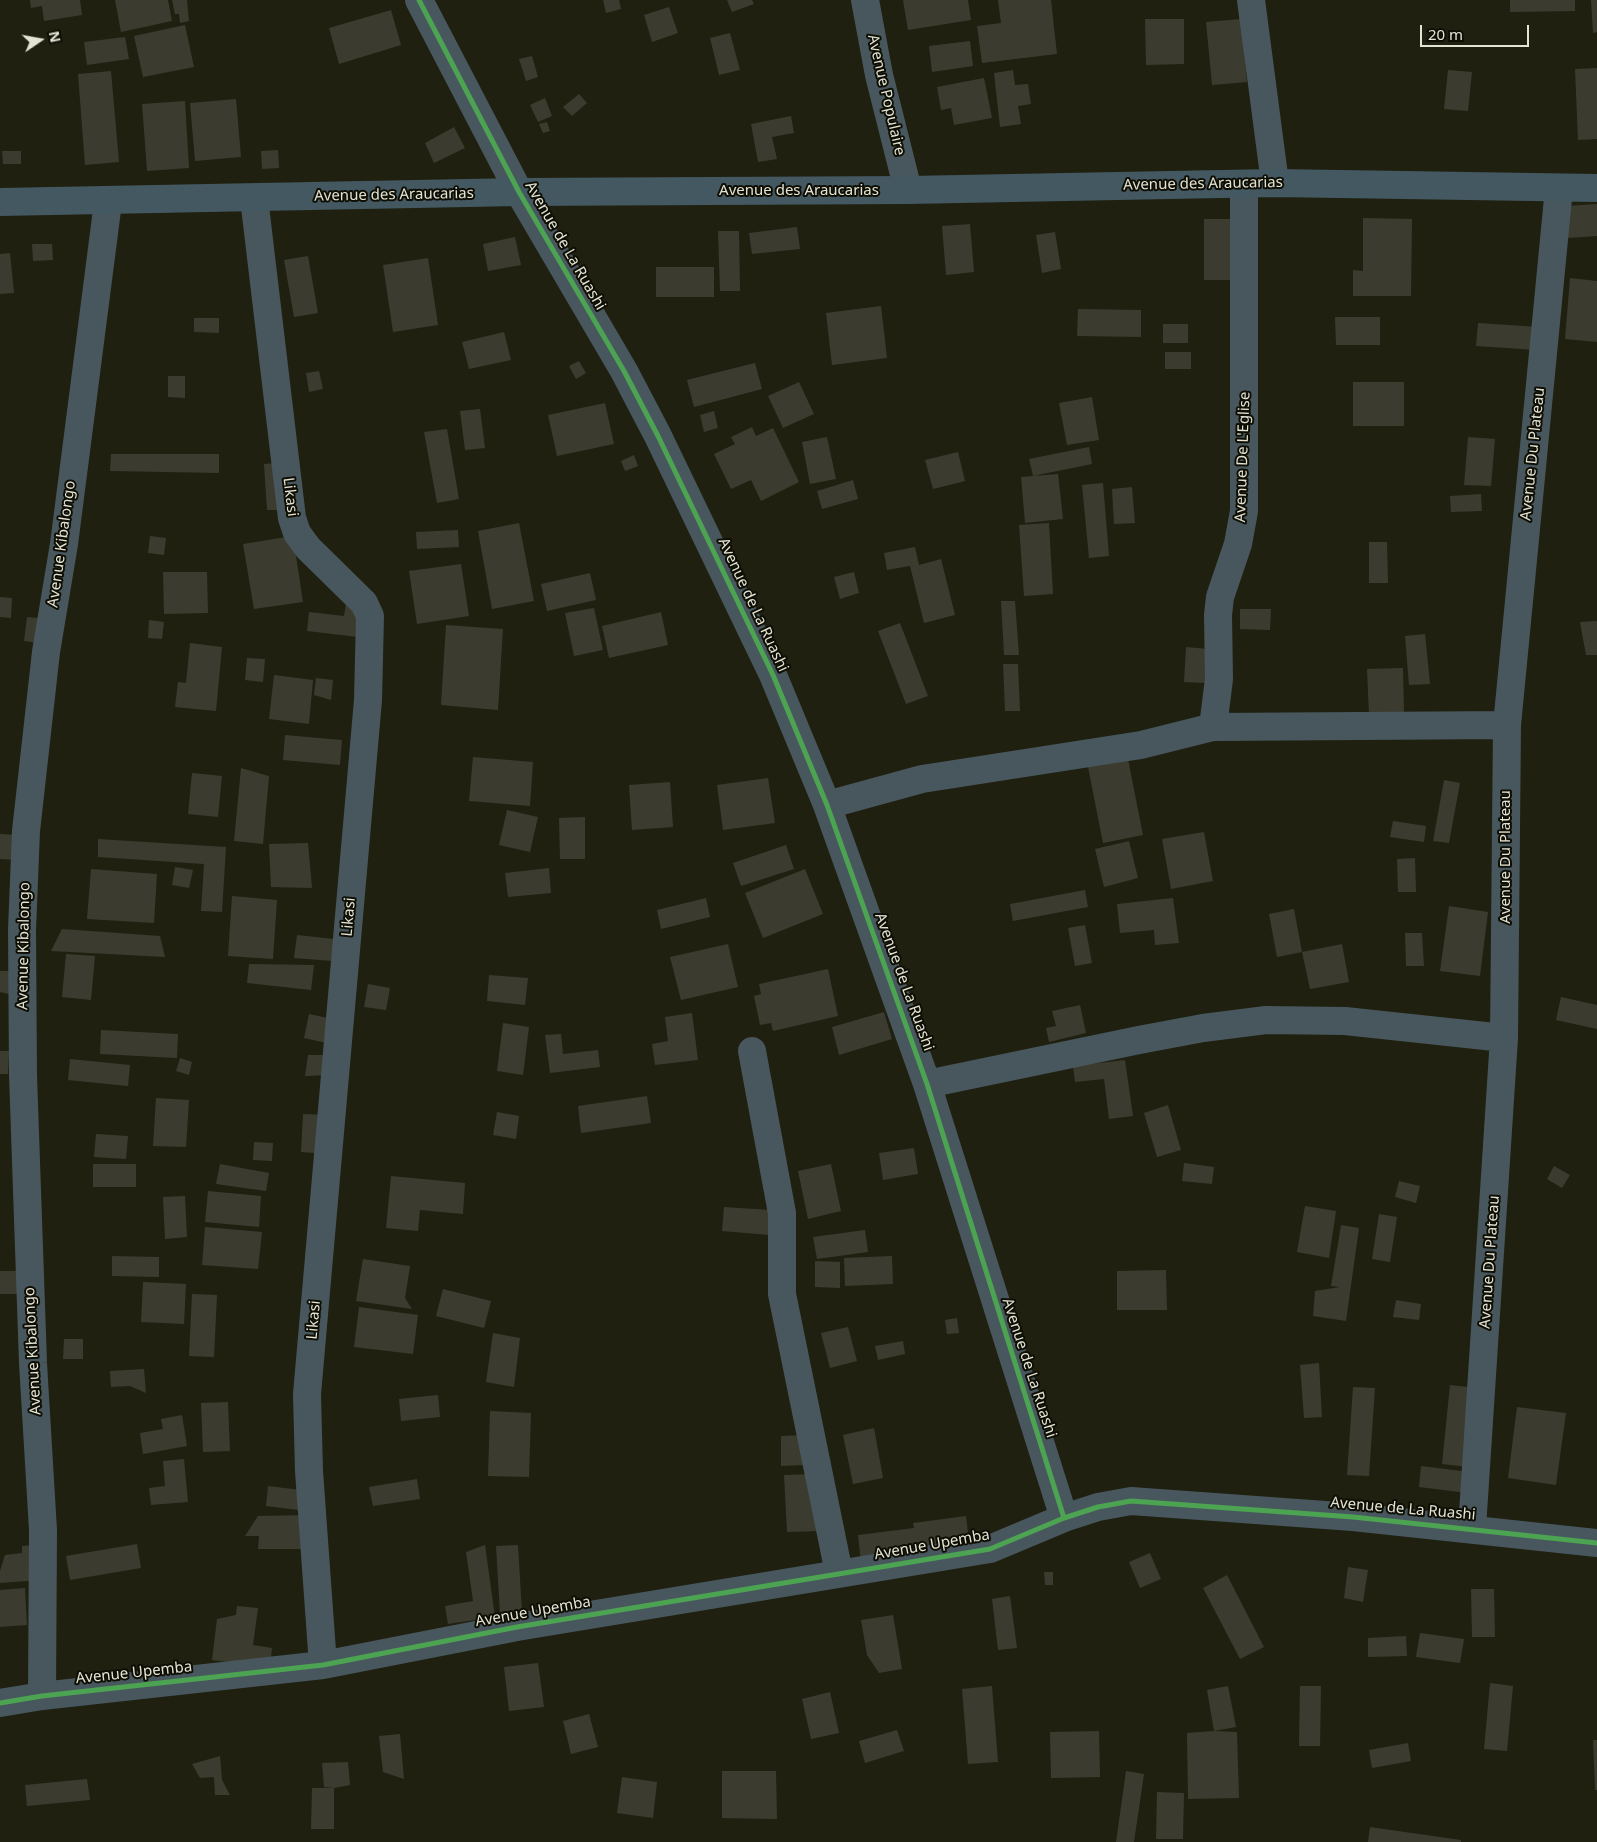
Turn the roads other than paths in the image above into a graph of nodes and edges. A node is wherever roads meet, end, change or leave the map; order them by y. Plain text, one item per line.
1 (419, 0) edge
2 (865, 0) edge
3 (1251, 0) edge
4 (1275, 183) junction
5 (1244, 184) junction
6 (1559, 188) junction
7 (1597, 188) edge
8 (908, 190) junction
9 (519, 192) junction
10 (254, 198) junction
11 (0, 202) edge
12 (108, 202) junction
13 (1507, 725) junction
14 (1213, 727) junction
15 (827, 805) junction
16 (1504, 1038) junction
17 (752, 1051) dead end
18 (927, 1084) junction
19 (1064, 1518) junction
20 (1472, 1528) junction
21 (1597, 1543) edge
22 (839, 1573) junction
23 (323, 1665) junction
24 (42, 1696) junction
25 (0, 1703) edge

1 - 9 street, Avenue de La Ruashi
2 - 8 street, Avenue Populaire
3 - 4 street
4 - 5 street, Avenue des Araucarias
4 - 6 street, Avenue des Araucarias
5 - 8 street, Avenue des Araucarias
5 - 14 street, Avenue De L'Eglise
6 - 7 street, Avenue des Araucarias
6 - 13 street, Avenue Du Plateau
8 - 9 street, Avenue des Araucarias
9 - 10 street, Avenue des Araucarias
9 - 15 street, Avenue de La Ruashi
10 - 12 street, Avenue des Araucarias
10 - 23 street, Likasi
11 - 12 street, Avenue des Araucarias
12 - 24 street, Avenue Kibalongo
13 - 14 street
13 - 16 street, Avenue Du Plateau
14 - 15 street
15 - 18 street, Avenue de La Ruashi
16 - 18 street
16 - 20 street, Avenue Du Plateau
17 - 22 street
18 - 19 street, Avenue de La Ruashi
19 - 20 street, Avenue de La Ruashi
19 - 22 street, Avenue Upemba
20 - 21 street, Avenue de La Ruashi
22 - 23 street, Avenue Upemba
23 - 24 street, Avenue Upemba
24 - 25 street, Avenue Upemba

